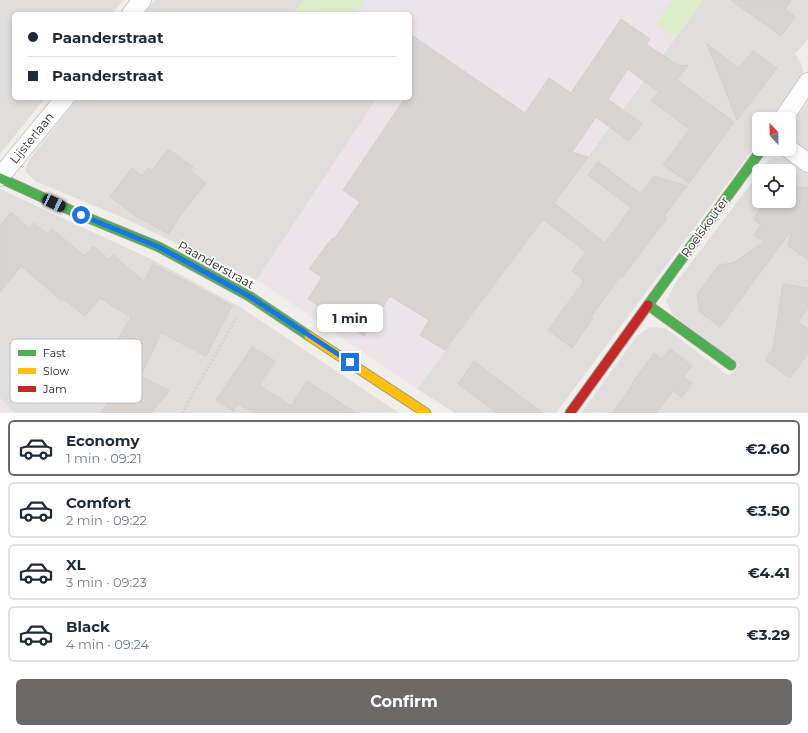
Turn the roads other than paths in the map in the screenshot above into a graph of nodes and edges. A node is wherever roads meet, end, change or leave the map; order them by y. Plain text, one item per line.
1 (142, 0) edge
2 (133, 12) edge
3 (808, 82) edge
4 (62, 100) edge
5 (788, 112) edge
6 (796, 154) edge
7 (757, 156) edge
8 (808, 163) edge
9 (0, 178) edge
10 (648, 305) junction
11 (731, 365) dead end
12 (426, 413) edge
13 (570, 413) edge

1 - 2 street
3 - 5 street
4 - 9 street, Lijsterlaan
6 - 8 street
7 - 10 street, Roelskouter
9 - 12 street, Paanderstraat
10 - 11 street
10 - 13 street, Roelskouter

